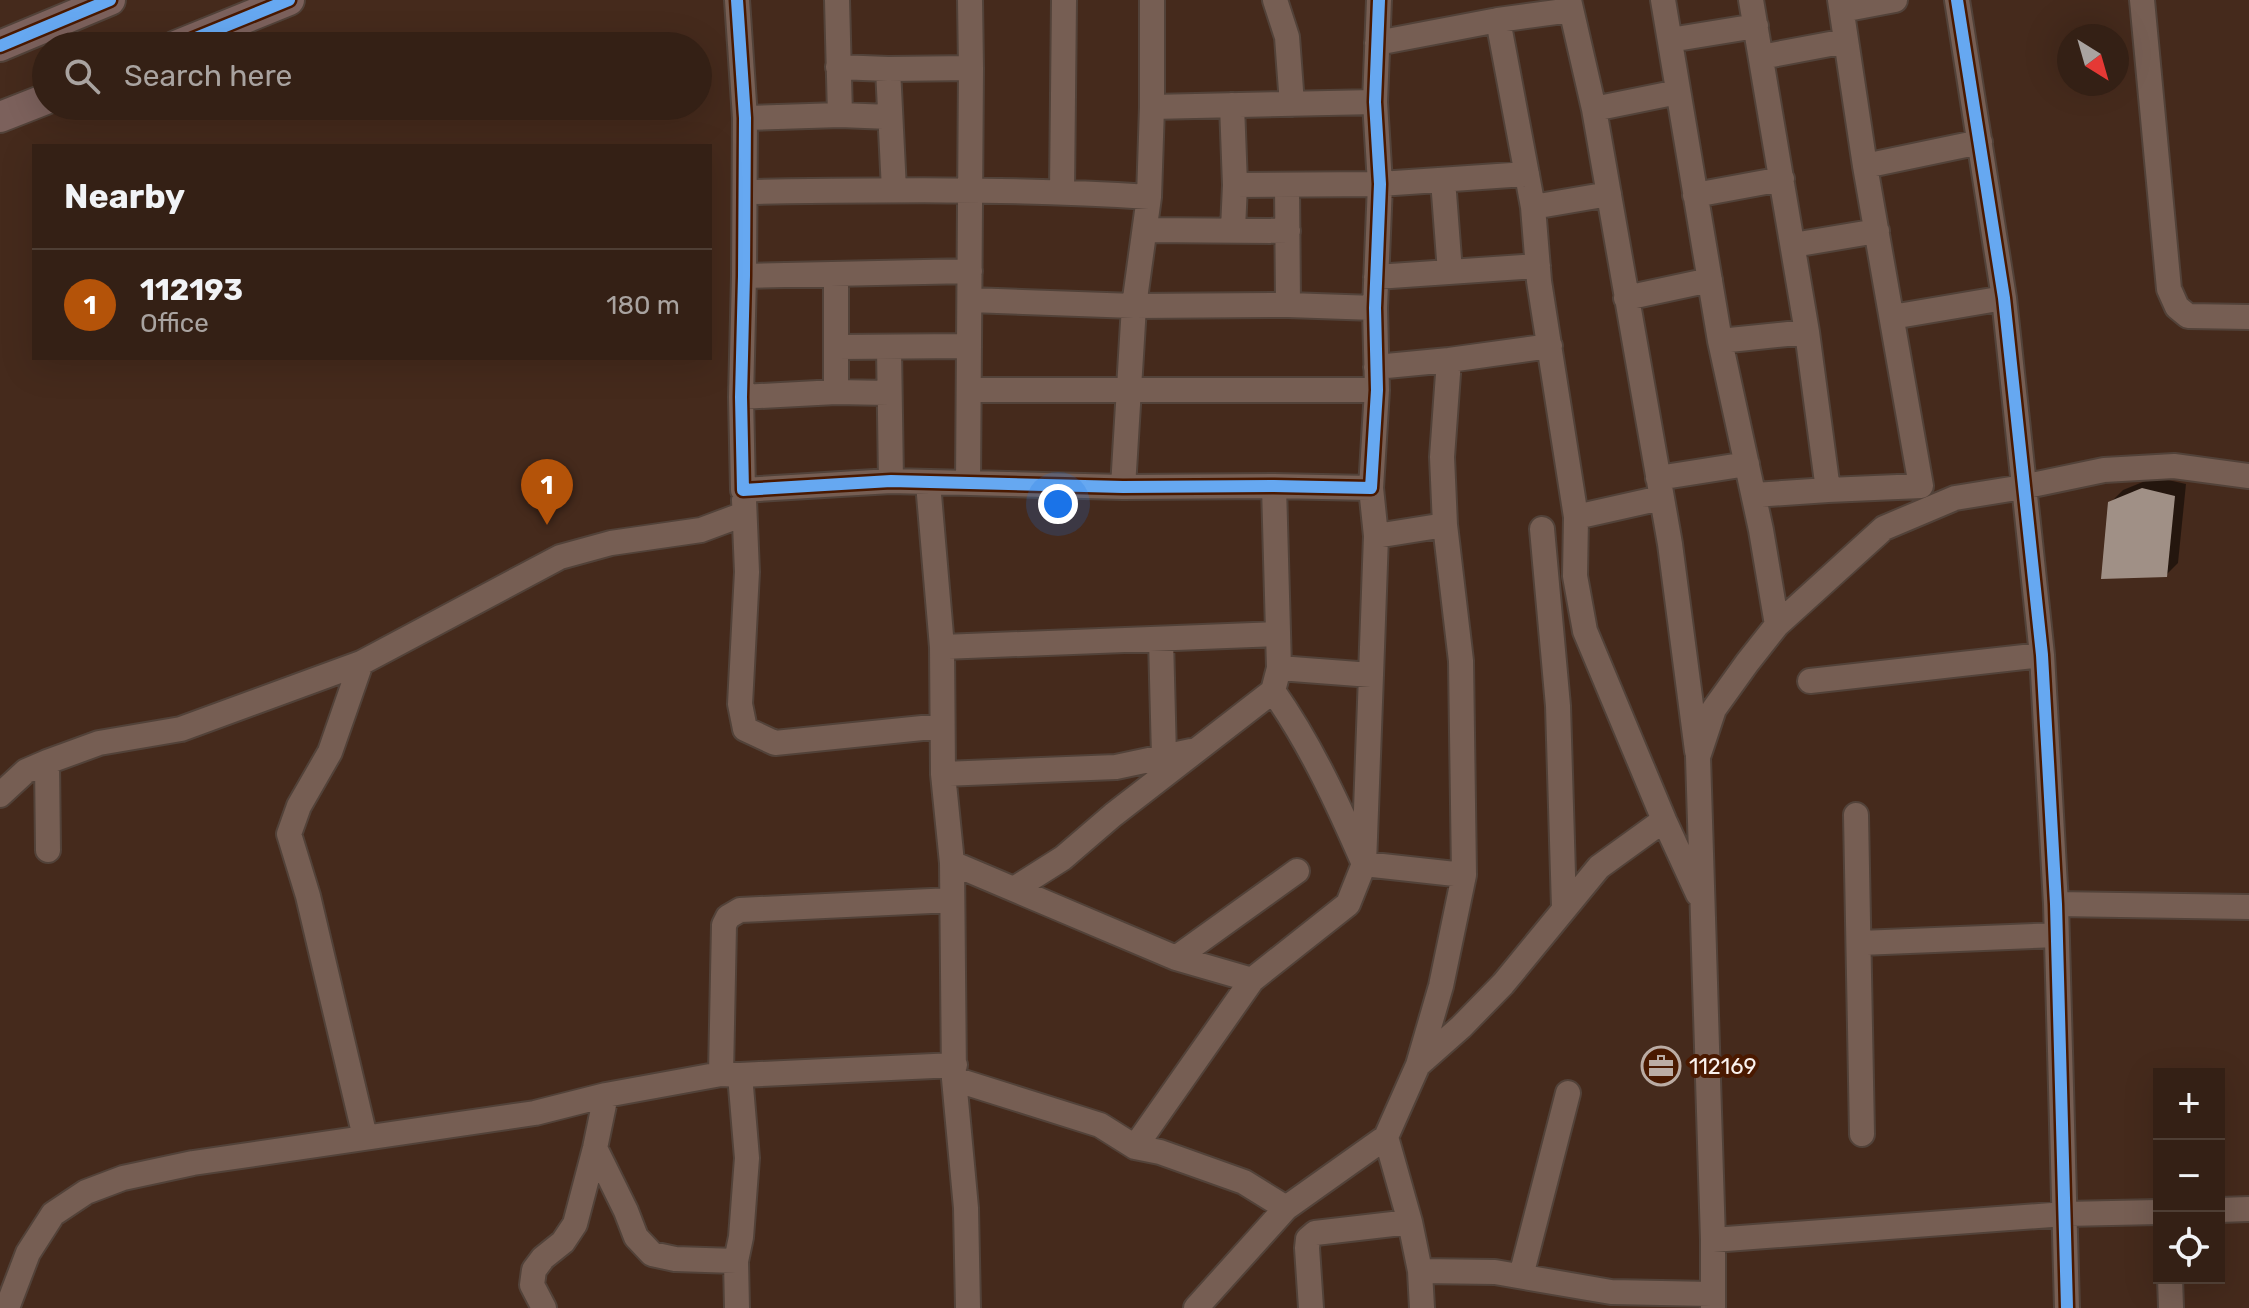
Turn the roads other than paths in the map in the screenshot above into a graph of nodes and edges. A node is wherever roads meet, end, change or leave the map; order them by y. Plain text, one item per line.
1 (737, 0) edge
2 (837, 0) edge
3 (970, 0) edge
4 (1064, 0) edge
5 (1152, 0) edge
6 (1275, 0) edge
7 (1379, 0) edge
8 (1663, 0) edge
9 (1751, 0) edge
10 (1895, 0) edge
11 (1957, 0) edge
12 (2142, 0) edge
13 (107, 1) edge
14 (281, 2) edge
15 (1570, 5) edge
16 (1841, 5) edge
17 (1498, 20) junction
18 (1756, 26) junction
19 (33, 32) edge
20 (209, 32) edge
21 (32, 33) edge
22 (1670, 40) junction
23 (1846, 41) junction
24 (1377, 43) junction
25 (0, 46) edge
26 (1761, 57) junction
27 (838, 67) junction
28 (971, 68) junction
29 (888, 69) junction
30 (1678, 92) junction
31 (1375, 102) junction
32 (32, 104) edge
33 (1292, 104) junction
34 (1232, 105) junction
35 (1152, 107) junction
36 (1594, 109) junction
37 (840, 115) junction
38 (0, 117) edge
39 (890, 117) junction
40 (745, 118) junction
41 (1980, 142) junction
42 (1865, 166) junction
43 (1527, 174) junction
44 (1782, 179) junction
45 (1443, 180) junction
46 (1380, 184) junction
47 (1235, 185) junction
48 (1287, 185) junction
49 (894, 190) junction
50 (969, 191) junction
51 (1062, 191) junction
52 (745, 192) junction
53 (1609, 194) junction
54 (1695, 195) junction
55 (1149, 197) junction
56 (1533, 207) junction
57 (1233, 229) junction
58 (1146, 230) junction
59 (1288, 231) junction
60 (1877, 231) junction
61 (1793, 245) junction
62 (1538, 266) junction
63 (970, 271) junction
64 (1450, 272) junction
65 (836, 275) junction
66 (744, 276) junction
67 (1376, 277) junction
68 (1710, 280) junction
69 (1626, 298) junction
70 (2004, 298) junction
71 (970, 300) junction
72 (1288, 305) junction
73 (1134, 306) junction
74 (1375, 308) junction
75 (1892, 317) junction
76 (2249, 317) edge
77 (1807, 332) junction
78 (1720, 341) junction
79 (969, 346) junction
80 (1550, 346) junction
81 (837, 347) junction
82 (889, 348) junction
83 (1449, 360) junction
84 (1377, 378) junction
85 (970, 390) junction
86 (1129, 390) junction
87 (836, 392) junction
88 (889, 393) junction
89 (741, 397) junction
90 (1747, 464) junction
91 (2249, 476) edge
92 (891, 481) junction
93 (928, 483) junction
94 (968, 483) junction
95 (1274, 486) junction
96 (1921, 486) junction
97 (1123, 487) junction
98 (2023, 487) junction
99 (1371, 488) junction
100 (1660, 488) junction
101 (1828, 490) junction
102 (1754, 495) junction
103 (1955, 498) junction
104 (744, 502) junction
105 (1576, 517) junction
106 (1445, 525) junction
107 (1542, 529) dead end
108 (1376, 536) junction
109 (1777, 625) junction
110 (1278, 634) junction
111 (1161, 639) junction
112 (942, 647) junction
113 (2042, 655) junction
114 (361, 663) junction
115 (1371, 675) junction
116 (1276, 680) junction
117 (1810, 681) dead end
118 (942, 726) junction
119 (1201, 748) junction
120 (1164, 757) junction
121 (1698, 757) junction
122 (47, 762) junction
123 (943, 774) junction
124 (0, 795) edge
125 (1856, 815) dead end
126 (1664, 820) junction
127 (48, 850) dead end
128 (952, 863) junction
129 (1364, 864) junction
130 (1297, 871) dead end
131 (1464, 875) junction
132 (1014, 889) junction
133 (952, 900) junction
134 (1703, 903) junction
135 (2056, 904) junction
136 (2249, 907) edge
137 (1564, 908) junction
138 (2056, 935) junction
139 (1860, 943) junction
140 (1176, 958) junction
141 (1252, 980) junction
142 (1418, 1065) junction
143 (955, 1072) junction
144 (730, 1074) junction
145 (1568, 1093) dead end
146 (606, 1095) junction
147 (1862, 1134) dead end
148 (365, 1137) junction
149 (1386, 1137) junction
150 (1135, 1147) junction
151 (595, 1148) junction
152 (1286, 1208) junction
153 (2249, 1209) edge
154 (2225, 1210) edge
155 (2153, 1212) edge
156 (2065, 1214) junction
157 (1410, 1222) junction
158 (1713, 1240) junction
159 (736, 1261) junction
160 (1420, 1271) junction
161 (1521, 1276) junction
162 (2170, 1284) edge
163 (1712, 1301) edge
164 (7, 1308) edge
165 (544, 1308) edge
166 (737, 1308) edge
167 (968, 1308) edge
168 (1196, 1308) edge
169 (1311, 1308) edge
170 (1422, 1308) edge
171 (2067, 1308) edge
172 (2171, 1308) edge

1 - 40 street
2 - 27 street
3 - 28 street
4 - 51 street
5 - 35 street
6 - 33 street
7 - 24 street
8 - 22 street
9 - 18 street
10 - 16 street
11 - 41 street
12 - 76 street
13 - 19 main road
14 - 20 main road
15 - 17 street
15 - 36 street
16 - 23 street
17 - 24 street
17 - 43 street
18 - 22 street
18 - 26 street
21 - 25 main road
22 - 30 street
23 - 26 street
23 - 42 street
24 - 31 street
26 - 44 street
27 - 29 street
27 - 37 street
28 - 29 street
28 - 50 street
29 - 39 street
30 - 36 street
30 - 54 street
31 - 33 street
31 - 46 street
32 - 38 main road
33 - 34 street
34 - 35 street
34 - 47 street
35 - 55 street
36 - 53 street
37 - 39 street
37 - 40 street
39 - 49 street
40 - 52 street
41 - 42 street
41 - 70 street
42 - 60 street
43 - 45 street
43 - 56 street
44 - 54 street
44 - 61 street
45 - 46 street
45 - 64 street
46 - 48 street
46 - 67 street
47 - 48 street
47 - 57 street
48 - 59 street
49 - 50 street
49 - 52 street
50 - 51 street
50 - 63 street
51 - 55 street
52 - 66 street
53 - 56 street
53 - 69 street
54 - 68 street
55 - 58 street
56 - 62 street
57 - 58 street
57 - 59 street
58 - 73 street
59 - 72 street
60 - 61 street
60 - 75 street
61 - 77 street
62 - 64 street
62 - 80 street
63 - 65 street
63 - 71 street
64 - 67 street
65 - 66 street
65 - 81 street
66 - 89 street
67 - 74 street
68 - 69 street
68 - 78 street
69 - 100 street
70 - 75 street
70 - 98 street
71 - 73 street
71 - 79 street
72 - 73 street
72 - 74 street
73 - 86 street
74 - 84 street
75 - 96 street
77 - 78 street
77 - 101 street
78 - 90 street
79 - 82 street
79 - 85 street
80 - 83 street
80 - 105 street
81 - 82 street
81 - 87 street
82 - 88 street
83 - 84 street
83 - 106 street
84 - 86 street
84 - 99 street
85 - 86 street
85 - 94 street
86 - 97 street
87 - 88 street
87 - 89 street
88 - 92 street
89 - 104 street
90 - 100 street
90 - 102 street
91 - 98 street
92 - 93 street
92 - 104 street
93 - 94 street
93 - 112 street
94 - 97 street
95 - 97 street
95 - 99 street
95 - 110 street
96 - 101 street
96 - 103 street
98 - 103 street
98 - 113 street
99 - 108 street
100 - 105 street
100 - 121 street
101 - 102 street
102 - 109 street
103 - 109 street
104 - 114 street
104 - 118 street
105 - 126 street
106 - 108 street
106 - 131 street
107 - 137 street
108 - 115 street
109 - 121 street
110 - 111 street
110 - 116 street
111 - 112 street
111 - 120 street
112 - 118 street
113 - 117 street
113 - 135 street
114 - 122 street
114 - 148 street
115 - 116 street
115 - 129 street
116 - 119 street
116 - 129 street
118 - 123 street
119 - 120 street
119 - 132 street
120 - 123 street
121 - 134 street
122 - 124 street
122 - 127 street
123 - 128 street
125 - 139 street
126 - 134 street
126 - 137 street
128 - 132 street
128 - 133 street
129 - 131 street
129 - 141 street
130 - 140 street
131 - 142 street
132 - 140 street
133 - 143 street
133 - 144 street
134 - 158 street
135 - 136 street
135 - 138 street
137 - 142 street
138 - 139 street
138 - 156 street
139 - 147 street
140 - 141 street
141 - 150 street
142 - 149 street
143 - 144 street
143 - 150 street
143 - 167 street
144 - 146 street
144 - 159 street
145 - 161 street
146 - 148 street
146 - 151 street
148 - 164 street
149 - 152 street
149 - 157 street
150 - 152 street
151 - 159 street
151 - 165 street
152 - 168 street
153 - 154 street
155 - 156 street
156 - 158 street
156 - 171 street
157 - 160 street
157 - 169 street
158 - 163 street
159 - 166 street
160 - 161 street
160 - 170 street
161 - 163 street
162 - 172 street

